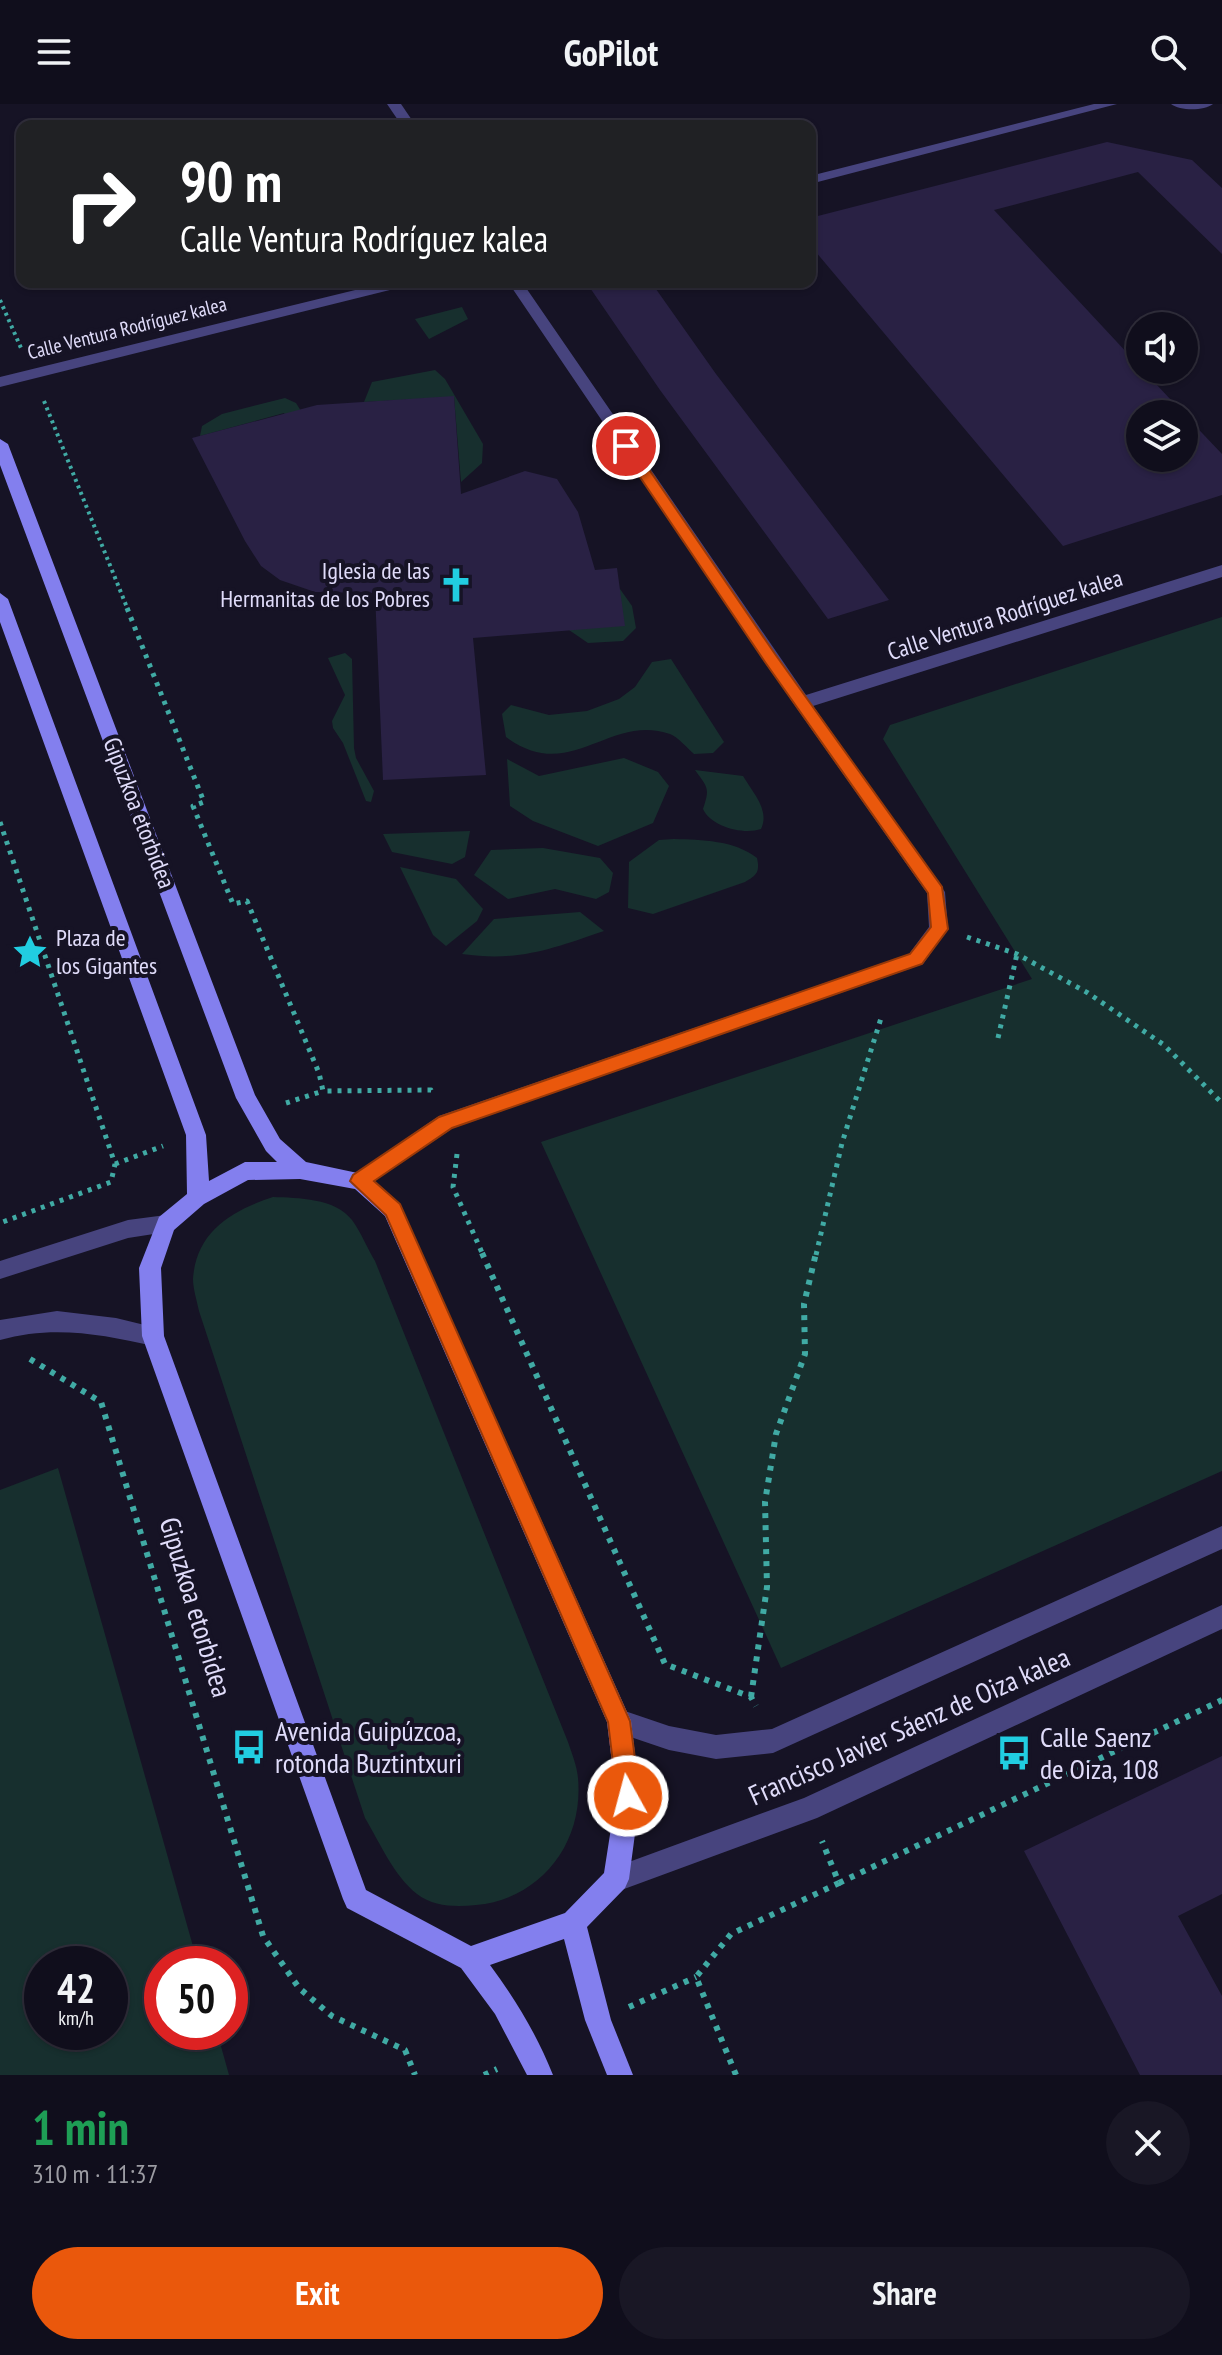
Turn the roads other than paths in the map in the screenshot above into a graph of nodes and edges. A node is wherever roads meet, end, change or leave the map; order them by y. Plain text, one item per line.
1 (1110, 104) edge
2 (1178, 104) edge
3 (1206, 104) edge
4 (1214, 104) edge
5 (1222, 110) edge
6 (816, 178) edge
7 (381, 288) edge
8 (519, 288) edge
9 (0, 382) edge
10 (0, 444) edge
11 (1222, 571) edge
12 (0, 599) edge
13 (802, 703) junction
14 (300, 1170) junction
15 (360, 1181) junction
16 (197, 1198) junction
17 (166, 1224) junction
18 (0, 1270) edge
19 (0, 1330) edge
20 (153, 1336) junction
21 (1222, 1537) edge
22 (1222, 1617) edge
23 (619, 1721) junction
24 (616, 1879) junction
25 (573, 1923) junction
26 (470, 1959) junction
27 (540, 2075) edge
28 (620, 2075) edge

1 - 6 street
2 - 3 street
4 - 5 street
7 - 9 street, Calle Ventura Rodríguez kalea
8 - 13 street
10 - 14 main road, Gipuzkoa etorbidea
11 - 13 street, Calle Ventura Rodríguez kalea
12 - 16 main road
13 - 15 street
14 - 15 main road
14 - 16 main road
15 - 23 main road
16 - 17 main road
17 - 18 street
17 - 20 main road
19 - 20 street
20 - 26 main road
21 - 23 street, Francisco Javier Sáenz de Oiza kalea
22 - 24 street, Francisco Javier Sáenz de Oiza kalea
23 - 24 main road
24 - 25 main road
25 - 26 main road
25 - 28 main road
26 - 27 main road

